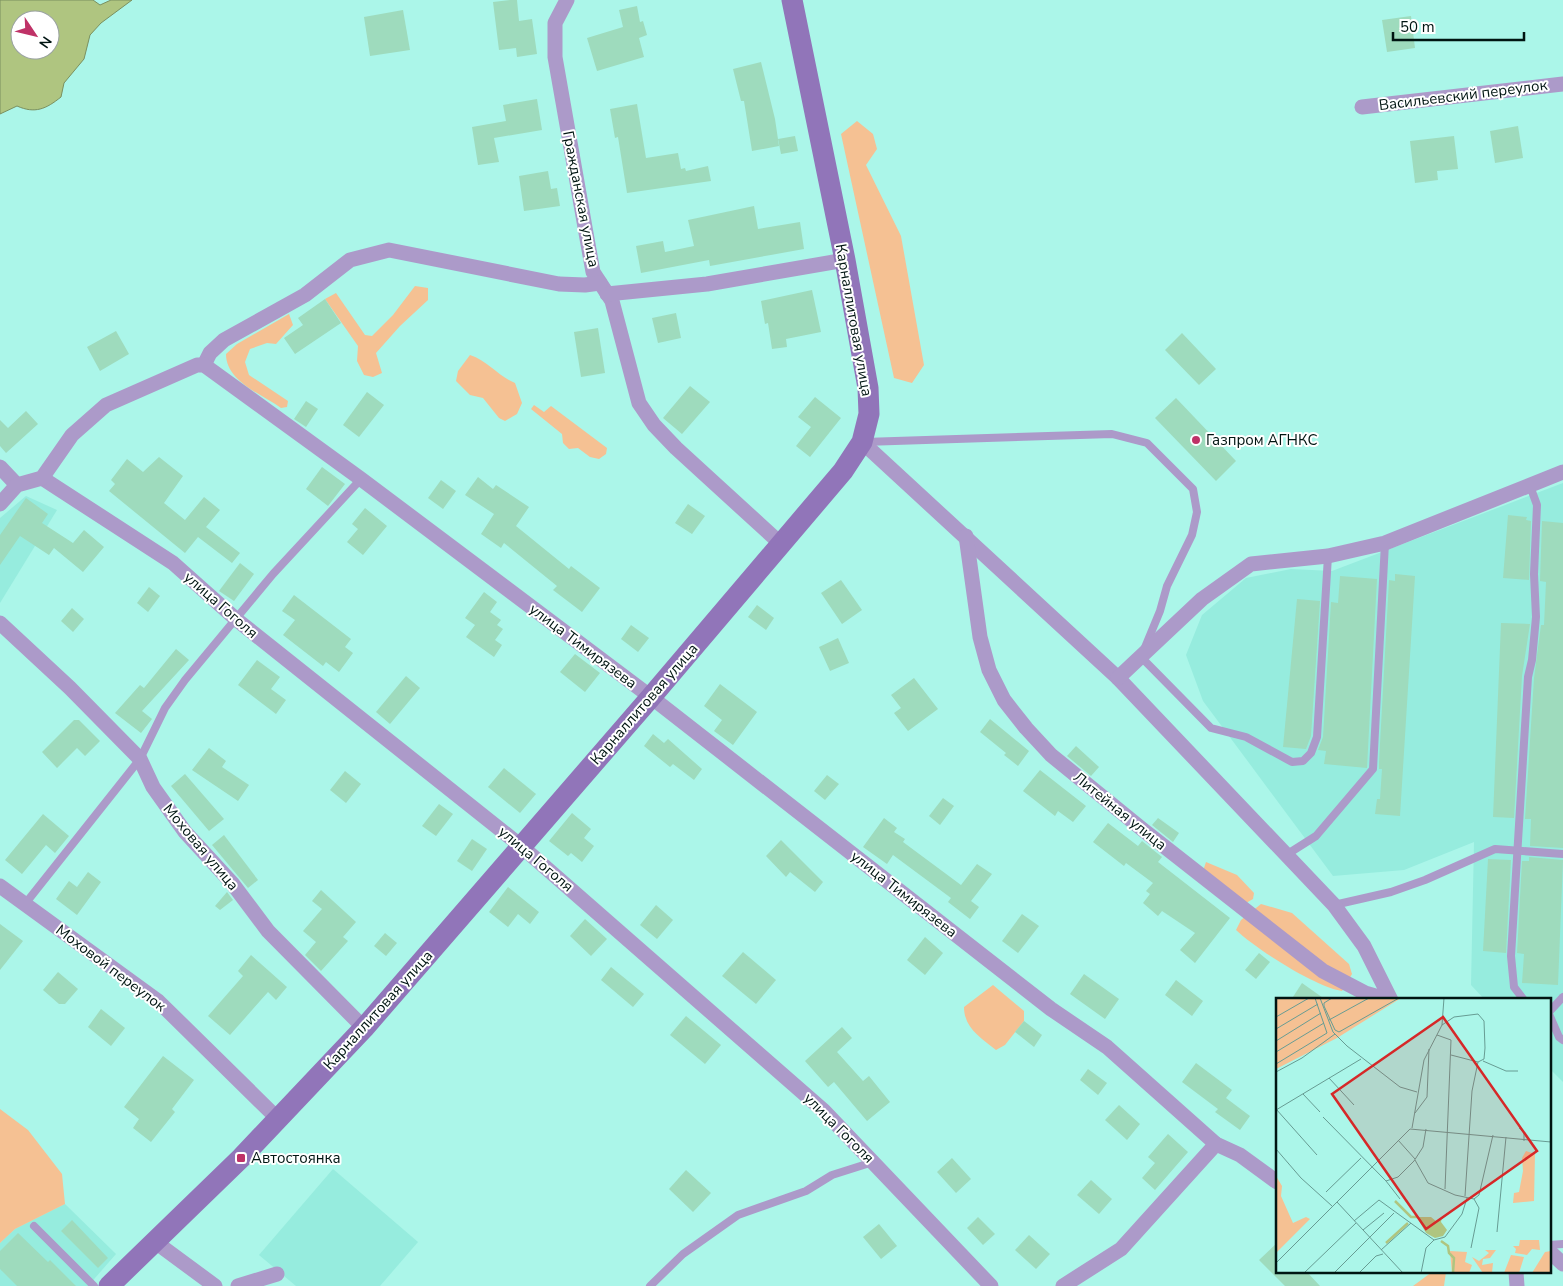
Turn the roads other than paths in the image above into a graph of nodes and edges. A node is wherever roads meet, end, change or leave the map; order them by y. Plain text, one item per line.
1 (566, 0) edge
2 (792, 0) edge
3 (1563, 84) edge
4 (1362, 107) dead end
5 (845, 260) junction
6 (604, 288) junction
7 (204, 364) junction
8 (862, 442) junction
9 (0, 467) edge
10 (1563, 472) edge
11 (42, 478) junction
12 (361, 479) junction
13 (17, 485) junction
14 (1530, 486) junction
15 (0, 504) edge
16 (966, 536) junction
17 (1385, 542) junction
18 (781, 544) junction
19 (1328, 556) junction
20 (237, 620) junction
21 (0, 623) edge
22 (1141, 657) junction
23 (1118, 678) junction
24 (651, 697) junction
25 (140, 759) junction
26 (521, 846) junction
27 (1517, 851) junction
28 (1286, 854) junction
29 (1563, 854) edge
30 (0, 886) edge
31 (25, 904) junction
32 (1334, 905) junction
33 (1563, 997) edge
34 (1383, 998) edge
35 (1389, 998) edge
36 (1522, 998) edge
37 (1550, 1012) edge
38 (1550, 1015) edge
39 (364, 1028) junction
40 (1563, 1040) edge
41 (279, 1120) junction
42 (1216, 1144) junction
43 (873, 1162) junction
44 (1276, 1181) edge
45 (34, 1226) dead end
46 (154, 1240) junction
47 (1563, 1244) edge
48 (1550, 1245) edge
49 (1550, 1252) edge
50 (1563, 1264) edge
51 (277, 1274) dead end
52 (94, 1286) edge
53 (109, 1286) edge
54 (215, 1286) edge
55 (238, 1286) edge
56 (650, 1286) edge
57 (991, 1286) edge
58 (1064, 1286) edge

1 - 6 street, Гражданская улица
2 - 5 street, Карналлитовая улица
3 - 4 street, Васильевский переулок
5 - 6 street
5 - 8 street, Карналлитовая улица
6 - 7 street
6 - 18 street, Гражданская улица
7 - 11 street
7 - 12 street, улица Тимирязева
8 - 16 street
8 - 18 street, Карналлитовая улица
8 - 22 lane
9 - 13 street
10 - 14 street
11 - 13 street
11 - 20 street, улица Гоголя
12 - 20 lane
12 - 24 street, улица Тимирязева
13 - 15 street
14 - 17 street
14 - 27 lane
16 - 23 street
16 - 34 street, Литейная улица
17 - 19 street
17 - 28 lane
18 - 24 street, Карналлитовая улица
19 - 22 street
19 - 22 lane
20 - 25 lane
20 - 26 street, улица Гоголя
21 - 25 street, Моховая улица
22 - 23 street
23 - 28 street
24 - 26 street, Карналлитовая улица
24 - 42 street, улица Тимирязева
25 - 31 lane
25 - 39 street, Моховая улица
26 - 39 street, Карналлитовая улица
26 - 43 street, улица Гоголя
27 - 29 lane
27 - 32 lane
27 - 36 lane
28 - 32 street
30 - 31 street, Моховой переулок
31 - 41 street, Моховой переулок
32 - 35 street
33 - 37 lane
38 - 40 lane
39 - 41 street, Карналлитовая улица
41 - 46 street, Карналлитовая улица
42 - 44 street, улица Тимирязева
42 - 58 street
43 - 56 lane
43 - 57 street, улица Гоголя
45 - 52 lane
46 - 53 street, Карналлитовая улица
46 - 54 street
47 - 48 lane
49 - 50 street
51 - 55 street

